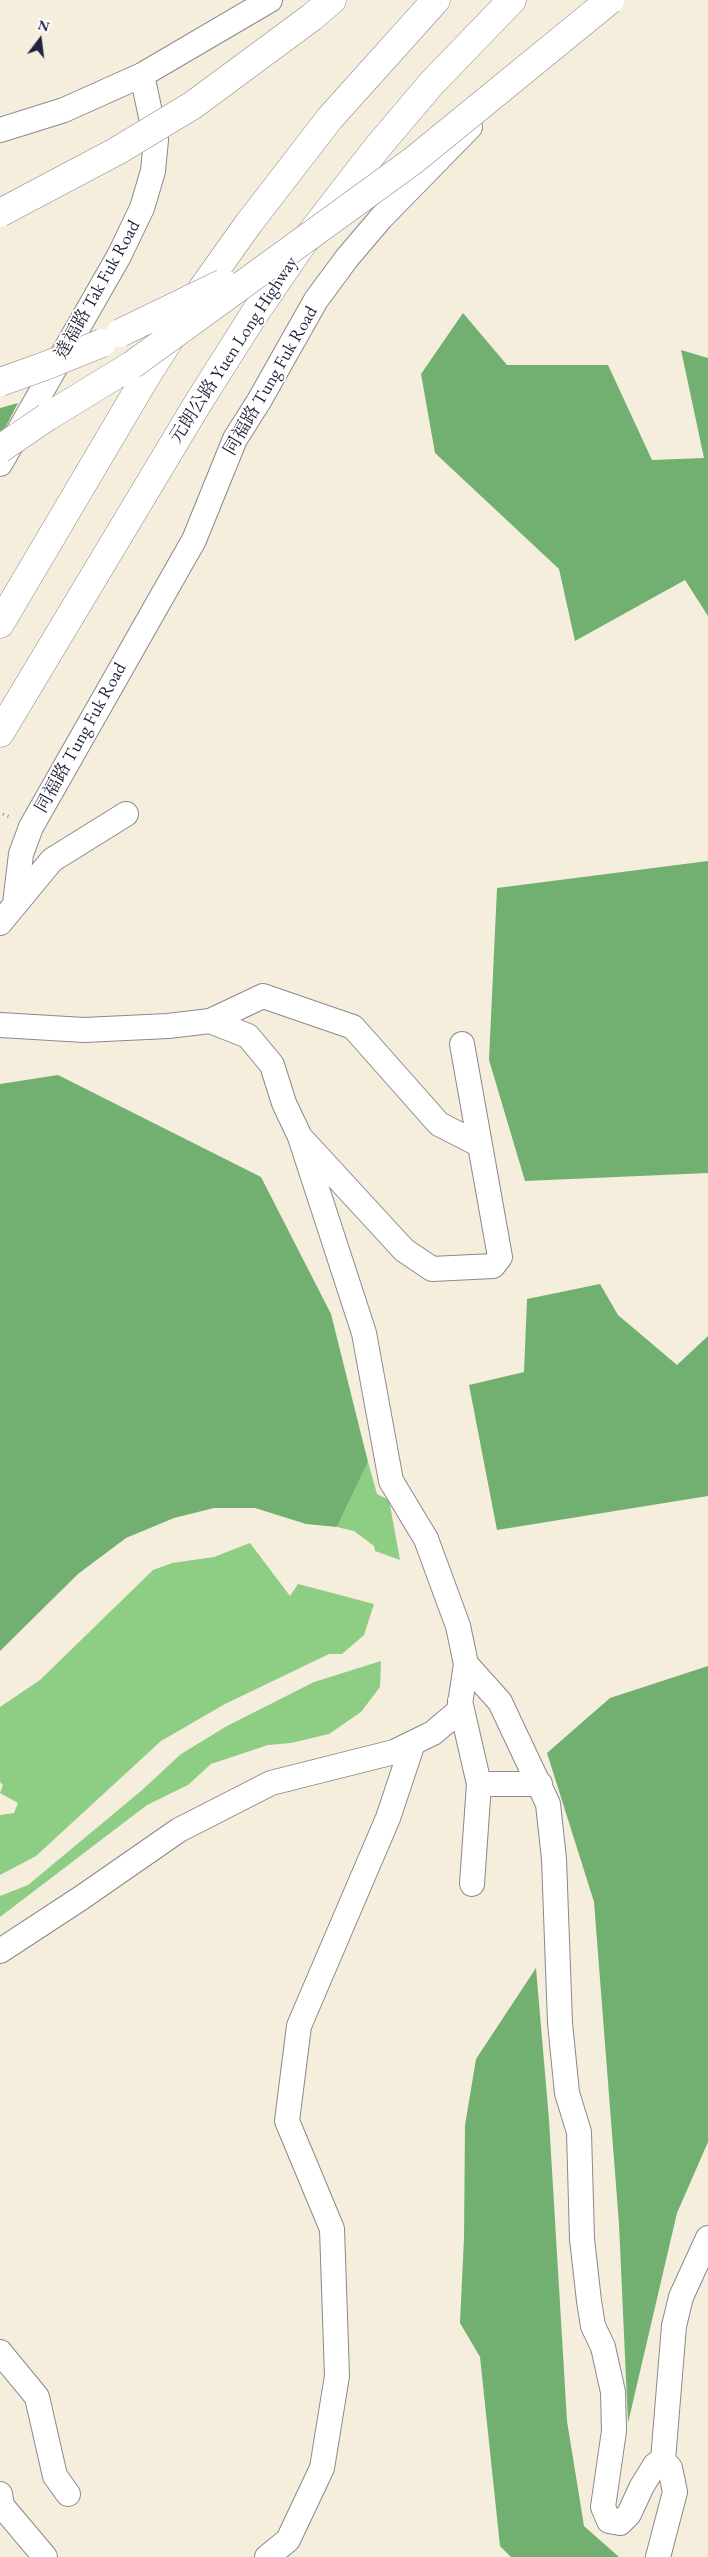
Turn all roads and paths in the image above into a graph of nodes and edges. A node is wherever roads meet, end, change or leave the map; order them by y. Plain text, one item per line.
1 (270, 0) edge
2 (436, 0) edge
3 (512, 0) edge
4 (610, 0) edge
5 (617, 0) edge
6 (322, 8) edge
7 (142, 75) junction
8 (0, 130) edge
9 (0, 213) edge
10 (283, 253) junction
11 (0, 382) edge
12 (0, 449) edge
13 (0, 464) edge
14 (0, 624) edge
15 (0, 733) edge
16 (126, 814) dead end
17 (15, 904) junction
18 (0, 924) edge
19 (210, 1021) junction
20 (0, 1025) edge
21 (462, 1044) dead end
22 (300, 1137) junction
23 (480, 1145) junction
24 (466, 1664) junction
25 (460, 1701) junction
26 (413, 1743) junction
27 (480, 1784) junction
28 (540, 1784) junction
29 (472, 1884) dead end
30 (0, 1951) edge
31 (708, 2238) edge
32 (0, 2352) edge
33 (663, 2460) junction
34 (0, 2494) edge
35 (68, 2494) dead end
36 (45, 2557) edge
37 (267, 2557) edge
38 (658, 2557) edge

1 - 7 street
2 - 14 highway
3 - 15 highway, 元朗公路 Yuen Long Highway
4 - 10 highway, bridge
5 - 17 street, 同福路 Tung Fuk Road
6 - 9 highway, bridge
7 - 8 street
7 - 13 street, 達福路 Tak Fuk Road
10 - 11 highway, bridge
10 - 12 highway, bridge
16 - 17 street
17 - 18 street, 同福路 Tung Fuk Road
19 - 20 street
19 - 22 street
19 - 23 street
21 - 23 street
22 - 23 street
22 - 24 street
24 - 25 street
24 - 28 street
25 - 26 street
25 - 27 street
26 - 30 street
26 - 37 street
27 - 28 street
27 - 29 street
28 - 33 street
31 - 33 street
32 - 35 street
33 - 38 street
34 - 36 street

